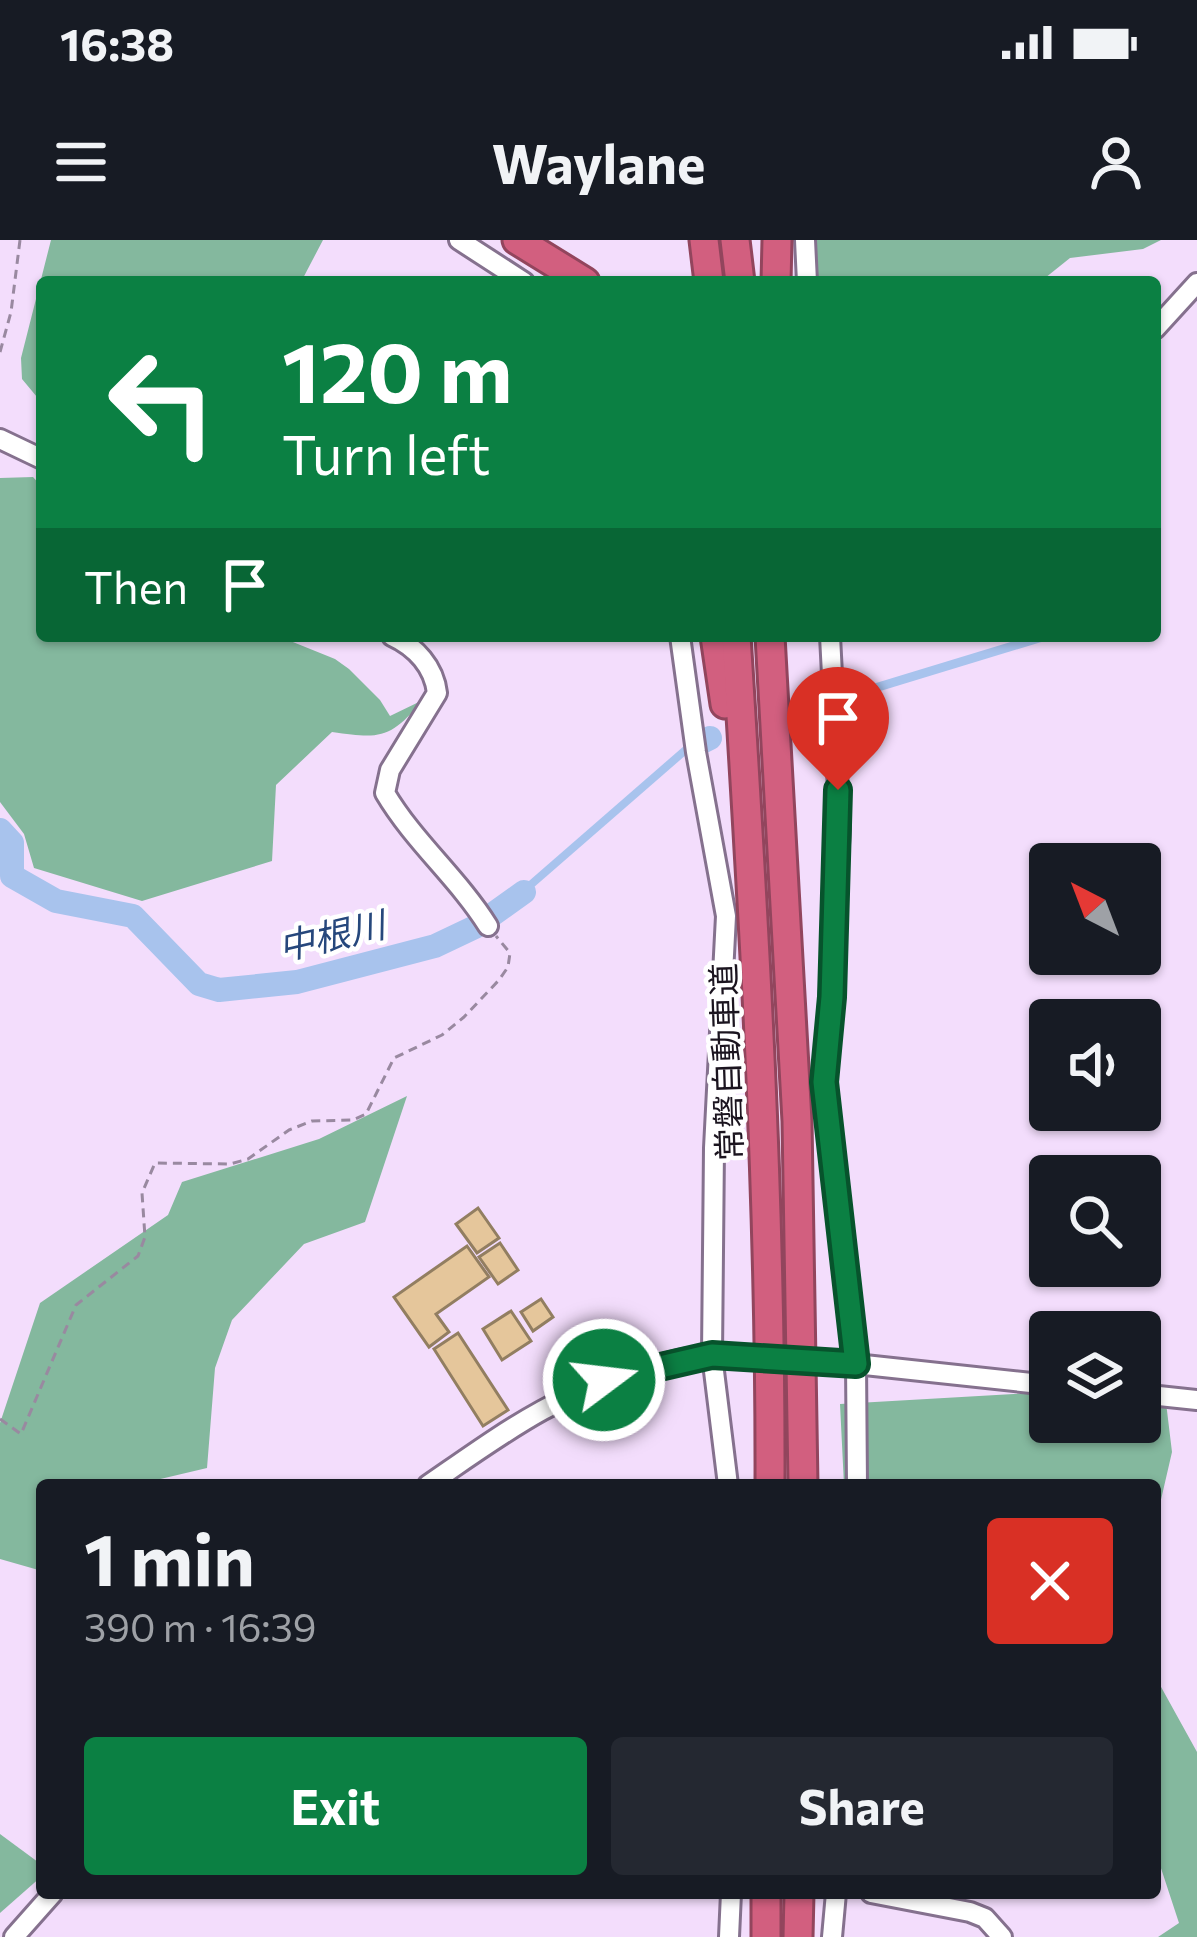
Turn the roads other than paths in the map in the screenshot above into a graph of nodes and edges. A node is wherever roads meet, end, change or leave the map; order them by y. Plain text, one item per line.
1 (459, 240) edge
2 (517, 240) edge
3 (704, 240) edge
4 (735, 240) edge
5 (776, 240) edge
6 (805, 240) edge
7 (515, 276) edge
8 (575, 276) edge
9 (708, 276) edge
10 (739, 276) edge
11 (776, 276) edge
12 (807, 276) edge
13 (1197, 284) edge
14 (1161, 323) edge
15 (0, 439) edge
16 (36, 456) edge
17 (407, 642) edge
18 (681, 642) edge
19 (716, 642) edge
20 (736, 642) edge
21 (770, 642) edge
22 (780, 642) edge
23 (830, 642) edge
24 (780, 791) junction
25 (754, 879) junction
26 (484, 920) road end
27 (720, 1356) junction
28 (847, 1363) junction
29 (1029, 1383) edge
30 (1161, 1396) edge
31 (1197, 1400) edge
32 (437, 1479) edge
33 (728, 1479) edge
34 (770, 1479) edge
35 (803, 1479) edge
36 (857, 1479) edge
37 (48, 1899) edge
38 (731, 1899) edge
39 (766, 1899) edge
40 (799, 1899) edge
41 (835, 1899) edge
42 (903, 1899) edge
43 (14, 1937) edge
44 (729, 1937) edge
45 (766, 1937) edge
46 (798, 1937) edge
47 (832, 1937) edge
48 (1001, 1937) edge

1 - 7 street
2 - 8 highway
3 - 9 highway
4 - 10 highway
5 - 11 highway
6 - 12 street
13 - 14 street
15 - 16 street
17 - 26 street
18 - 27 street
19 - 25 highway
20 - 25 highway, 常磐自動車道
21 - 24 highway, 常磐自動車道
22 - 24 highway
23 - 28 street
24 - 35 highway, 常磐自動車道
25 - 34 highway, 常磐自動車道
27 - 28 street, bridge
27 - 32 street
27 - 33 street
28 - 29 street
28 - 36 street
30 - 31 street
37 - 43 street
38 - 44 street
39 - 45 highway
40 - 46 highway
41 - 47 street
42 - 48 street

